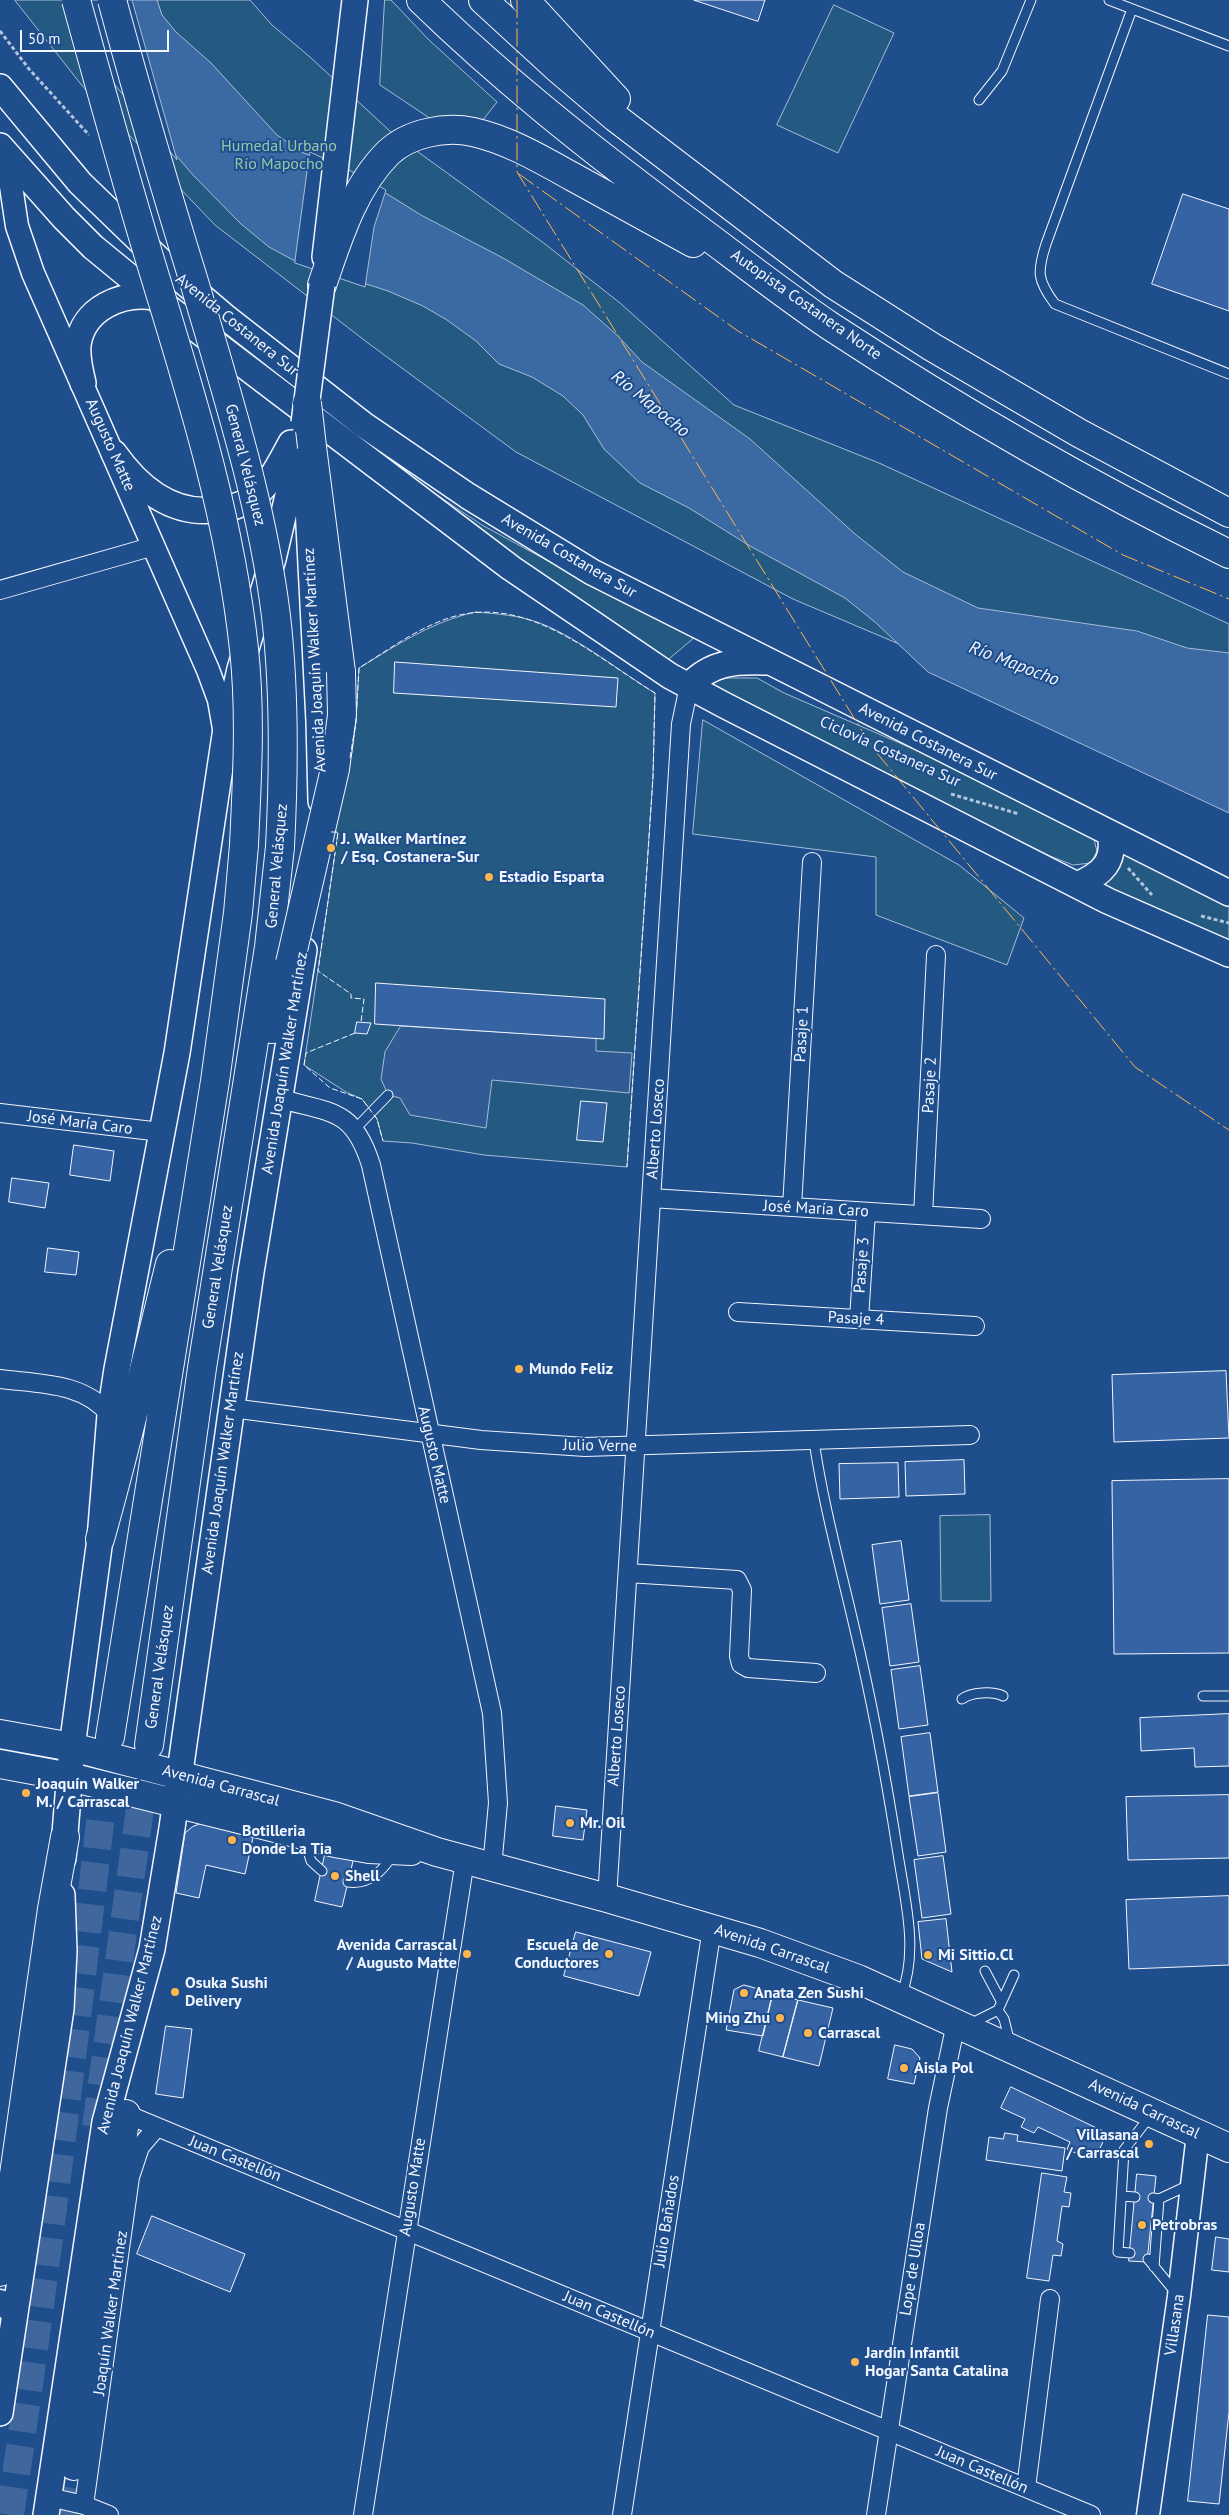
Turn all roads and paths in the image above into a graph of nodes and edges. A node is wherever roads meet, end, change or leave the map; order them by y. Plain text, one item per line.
1 (76, 0) edge
2 (112, 0) edge
3 (355, 0) edge
4 (421, 0) edge
5 (482, 0) edge
6 (525, 0) edge
7 (1030, 0) edge
8 (1109, 0) edge
9 (1132, 9) junction
10 (1229, 46) edge
11 (0, 87) edge
12 (979, 100) dead end
13 (0, 146) edge
14 (0, 154) edge
15 (710, 191) junction
16 (322, 285) junction
17 (780, 291) junction
18 (154, 297) junction
19 (1229, 374) edge
20 (83, 383) junction
21 (308, 403) joint
22 (304, 442) junction
23 (114, 453) junction
24 (1229, 513) edge
25 (154, 546) junction
26 (1229, 554) edge
27 (0, 590) edge
28 (770, 662) junction
29 (689, 686) junction
30 (225, 735) junction
31 (946, 792) dead end
32 (1028, 816) dead end
33 (1111, 843) junction
34 (812, 862) dead end
35 (1078, 885) junction
36 (1229, 893) edge
37 (1156, 898) dead end
38 (1197, 915) dead end
39 (1229, 922) edge
40 (1229, 954) edge
41 (936, 955) dead end
42 (215, 1081) junction
43 (388, 1095) dead end
44 (281, 1099) junction
45 (0, 1113) edge
46 (355, 1129) junction
47 (161, 1132) junction
48 (234, 1163) junction
49 (651, 1198) junction
50 (792, 1207) junction
51 (866, 1212) junction
52 (923, 1215) junction
53 (981, 1218) dead end
54 (738, 1312) dead end
55 (859, 1319) junction
56 (975, 1326) dead end
57 (0, 1379) edge
58 (231, 1408) junction
59 (110, 1415) junction
60 (429, 1434) junction
61 (970, 1435) dead end
62 (814, 1441) junction
63 (635, 1446) junction
64 (100, 1539) junction
65 (628, 1573) junction
66 (816, 1673) dead end
67 (1003, 1696) dead end
68 (1203, 1696) dead end
69 (1229, 1696) edge
70 (962, 1699) dead end
71 (0, 1734) edge
72 (110, 1737) tunnel mouth
73 (149, 1745) tunnel mouth
74 (72, 1747) junction
75 (0, 1764) edge
76 (178, 1774) junction
77 (70, 1777) junction
78 (175, 1803) junction
79 (304, 1836) junction
80 (65, 1837) junction
81 (396, 1851) junction
82 (437, 1852) junction
83 (465, 1860) junction
84 (492, 1867) junction
85 (322, 1871) dead end
86 (348, 1882) dead end
87 (607, 1898) junction
88 (712, 1928) junction
89 (152, 1948) junction
90 (985, 1971) dead end
91 (1014, 1975) dead end
92 (900, 1998) junction
93 (999, 2005) junction
94 (963, 2026) junction
95 (1010, 2048) junction
96 (1152, 2113) junction
97 (126, 2114) junction
98 (157, 2127) junction
99 (1198, 2134) junction
100 (1229, 2148) edge
101 (1192, 2184) junction
102 (1122, 2196) junction
103 (1135, 2197) dead end
104 (406, 2231) junction
105 (1130, 2253) dead end
106 (1148, 2259) dead end
107 (1154, 2267) junction
108 (0, 2272) edge
109 (1179, 2296) junction
110 (1050, 2299) dead end
111 (7, 2308) edge
112 (650, 2332) junction
113 (0, 2413) edge
114 (888, 2431) junction
115 (74, 2466) tunnel mouth
116 (1026, 2488) junction
117 (84, 2505) junction
118 (48, 2506) edge
119 (109, 2515) edge
120 (363, 2515) edge
121 (622, 2515) edge
122 (876, 2515) edge
123 (1091, 2515) edge
124 (1148, 2515) edge

1 - 42 main road, General Velásquez, bridge
2 - 48 main road, General Velásquez, bridge
3 - 16 main road
4 - 17 main road, Autopista Costanera Norte
5 - 15 main road, Autopista Costanera Norte
6 - 15 main road
7 - 12 lane
8 - 9 lane
9 - 10 lane
9 - 19 lane
11 - 28 main road, Avenida Costanera Sur
13 - 18 main road, Avenida Costanera Sur
14 - 20 street, Augusto Matte
15 - 24 main road, Autopista Costanera Norte
16 - 17 main road
16 - 21 main road, bridge
17 - 26 main road, Autopista Costanera Norte
18 - 20 main road
18 - 29 main road, Avenida Costanera Sur
20 - 23 street, Augusto Matte
21 - 22 main road, bridge
22 - 23 main road
22 - 30 main road, Avenida Joaquín Walker Martínez
22 - 44 main road, Avenida Joaquín Walker Martínez
22 - 48 main road, bridge
23 - 25 street, Augusto Matte
25 - 27 street
25 - 30 street, Augusto Matte
28 - 29 main road
28 - 33 main road, Avenida Costanera Sur
29 - 35 main road, Avenida Costanera Sur
29 - 49 street, Alberto Loseco
30 - 47 main road, Avenida Joaquín Walker Martínez
31 - 32 path, Ciclovía Costanera Sur
33 - 35 main road
33 - 36 main road, Avenida Costanera Sur
33 - 37 path
34 - 50 street, Pasaje 1
35 - 40 main road, Avenida Costanera Sur
38 - 39 path
41 - 52 street, Pasaje 2
42 - 64 main road
42 - 72 main road, General Velásquez
43 - 46 lane
44 - 46 street, Augusto Matte
44 - 58 main road, Avenida Joaquín Walker Martínez
45 - 47 street, José María Caro
46 - 60 street, Augusto Matte
47 - 59 main road, Avenida Joaquín Walker Martínez
48 - 73 main road, General Velásquez
49 - 50 street, José María Caro
49 - 63 street, Alberto Loseco
50 - 51 street, José María Caro
51 - 52 street, José María Caro
51 - 55 street, Pasaje 3
52 - 53 street, José María Caro
54 - 55 street, Pasaje 4
55 - 56 street, Pasaje 4
57 - 59 street
58 - 60 street, Julio Verne
58 - 76 main road, Avenida Joaquín Walker Martínez
59 - 64 main road, Avenida Joaquín Walker Martínez
60 - 63 street, Julio Verne
60 - 84 street, Augusto Matte
61 - 62 street, Julio Verne
62 - 63 street, Julio Verne
62 - 92 lane
63 - 65 street, Alberto Loseco
64 - 74 main road, Avenida Joaquín Walker Martínez
65 - 66 street
65 - 87 street, Alberto Loseco
67 - 70 lane
68 - 69 lane
71 - 74 main road, Avenida Carrascal
74 - 76 main road, Avenida Carrascal
74 - 77 main road, Avenida Joaquín Walker Martínez
75 - 77 main road, Avenida Carrascal
76 - 78 main road, Avenida Joaquín Walker Martínez
76 - 82 main road, Avenida Carrascal
77 - 78 main road, Avenida Carrascal
77 - 80 main road, Avenida Joaquín Walker Martínez
78 - 79 main road, Avenida Carrascal
78 - 89 main road, Avenida Joaquín Walker Martínez
79 - 81 main road, Avenida Carrascal
79 - 85 lane
80 - 108 main road
80 - 111 main road, Avenida Joaquín Walker Martínez
81 - 82 main road, Avenida Carrascal
81 - 86 lane
82 - 83 main road, Avenida Carrascal
83 - 84 main road, Avenida Carrascal
83 - 104 street, Augusto Matte
84 - 87 main road, Avenida Carrascal
87 - 88 main road, Avenida Carrascal
88 - 92 main road, Avenida Carrascal
88 - 112 street, Julio Bañados
89 - 97 main road
89 - 118 main road, Avenida Joaquín Walker Martínez
90 - 93 lane
91 - 93 lane
92 - 94 main road, Avenida Carrascal
93 - 94 lane
93 - 95 lane
94 - 95 main road, Avenida Carrascal
94 - 114 street, Lope de Ulloa
95 - 96 main road, Avenida Carrascal
96 - 99 main road, Avenida Carrascal
96 - 102 lane
97 - 98 street, Juan Castellón
97 - 115 main road
98 - 104 street, Juan Castellón
98 - 117 street, Joaquín Walker Martínez
99 - 100 main road, Avenida Carrascal
99 - 101 street, Villasana
101 - 107 lane
101 - 109 street, Villasana
102 - 103 lane
102 - 105 lane
104 - 112 street, Juan Castellón
104 - 120 street, Augusto Matte
106 - 107 lane
107 - 109 lane
109 - 124 street, Villasana
110 - 116 street
111 - 113 main road, Avenida Joaquín Walker Martínez
112 - 114 street, Juan Castellón
112 - 121 street, Julio Bañados
114 - 116 street, Juan Castellón
114 - 122 street, Lope de Ulloa
116 - 123 street, Juan Castellón
117 - 118 street
117 - 119 street

